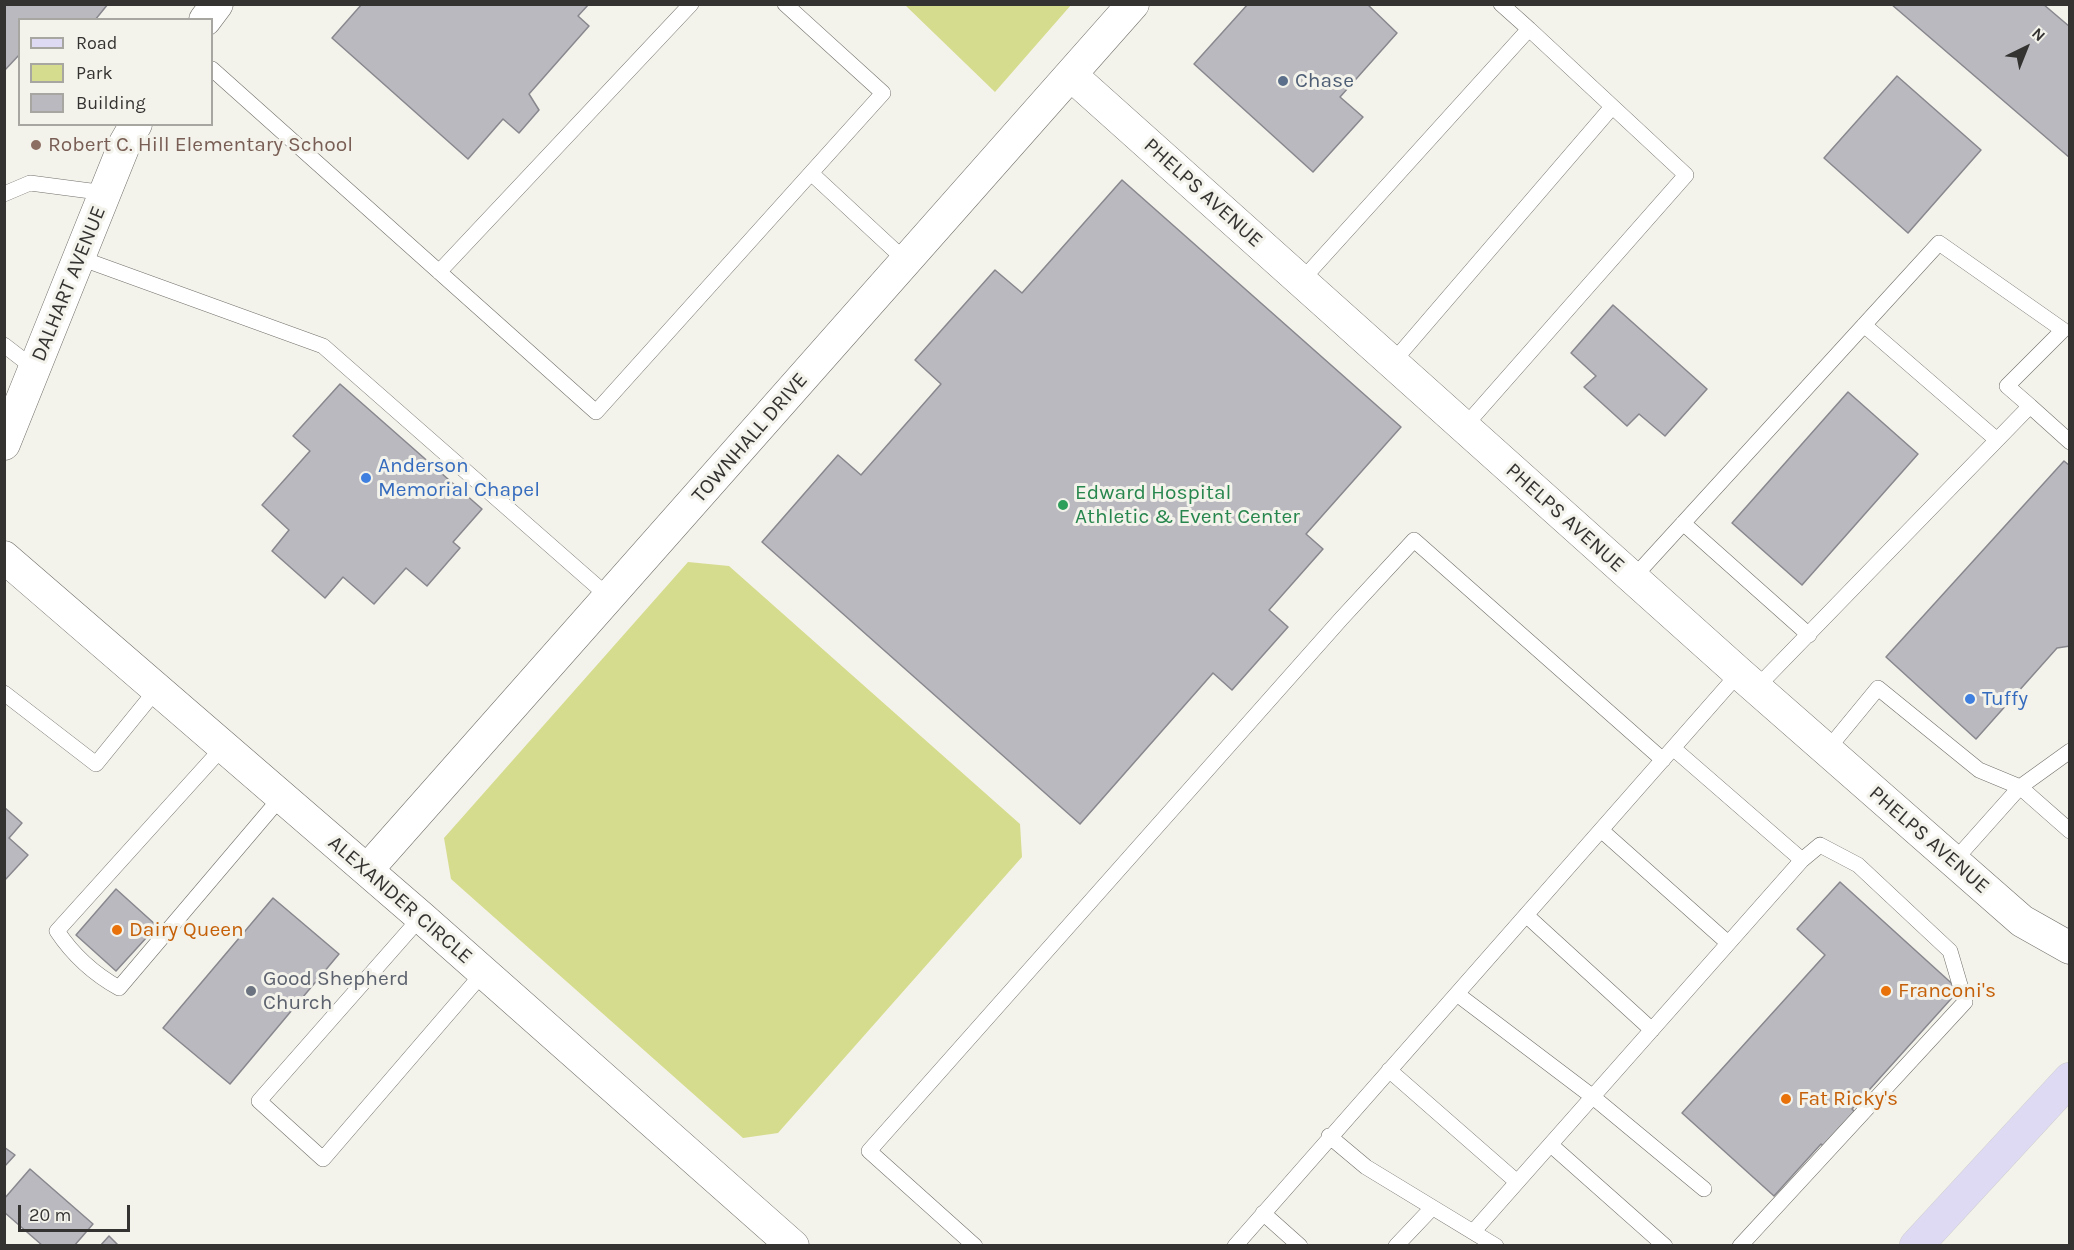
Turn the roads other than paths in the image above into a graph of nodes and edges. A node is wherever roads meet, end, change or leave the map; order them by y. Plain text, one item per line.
1 (218, 4) edge
2 (691, 4) edge
3 (785, 4) edge
4 (1133, 4) edge
5 (1501, 4) edge
6 (1517, 4) edge
7 (207, 18) edge
8 (1529, 29) junction
9 (213, 70) edge
10 (1071, 75) junction
11 (1612, 107) junction
12 (135, 126) edge
13 (811, 173) junction
14 (4, 194) edge
15 (106, 194) junction
16 (80, 258) junction
17 (906, 261) junction
18 (439, 272) junction
19 (1301, 281) junction
20 (1864, 325) junction
21 (4, 345) edge
22 (1392, 363) junction
23 (35, 369) junction
24 (2030, 406) junction
25 (1464, 427) junction
26 (1997, 440) junction
27 (2070, 442) edge
28 (4, 444) edge
29 (1683, 523) junction
30 (4, 557) edge
31 (1633, 578) junction
32 (609, 597) junction
33 (1809, 634) junction
34 (1747, 681) junction
35 (157, 689) junction
36 (4, 693) edge
37 (224, 746) junction
38 (1827, 750) junction
39 (2070, 751) edge
40 (1668, 754) junction
41 (2020, 787) junction
42 (282, 796) junction
43 (1601, 830) junction
44 (2070, 831) edge
45 (1802, 860) junction
46 (1954, 861) junction
47 (367, 870) junction
48 (1526, 915) junction
49 (421, 917) junction
50 (1728, 943) junction
51 (2070, 948) edge
52 (483, 973) junction
53 (1456, 994) junction
54 (1652, 1030) junction
55 (1389, 1070) junction
56 (2070, 1079) edge
57 (1593, 1097) junction
58 (1329, 1136) junction
59 (1551, 1145) junction
60 (1517, 1182) junction
61 (1704, 1189) dead end
62 (1432, 1208) junction
63 (1263, 1213) junction
64 (1473, 1232) junction
65 (1928, 1239) edge
66 (793, 1245) edge
67 (975, 1245) edge
68 (1235, 1245) edge
69 (1300, 1245) edge
70 (1396, 1245) edge
71 (1496, 1245) edge
72 (1665, 1245) edge
73 (1740, 1245) edge

1 - 7 street
2 - 18 lane
3 - 13 lane
4 - 10 street, TOWNHALL DRIVE
5 - 8 lane
6 - 8 lane
8 - 11 lane
8 - 19 lane
9 - 18 lane
10 - 17 street, TOWNHALL DRIVE
10 - 19 street, PHELPS AVENUE
11 - 22 lane
11 - 25 lane
12 - 15 street, DALHART AVENUE
13 - 17 lane
13 - 18 lane
14 - 15 lane
15 - 16 street, DALHART AVENUE
16 - 23 street, DALHART AVENUE
16 - 32 lane
17 - 32 street, TOWNHALL DRIVE
19 - 22 street, PHELPS AVENUE
20 - 24 lane
20 - 26 lane
20 - 29 lane
21 - 23 lane
22 - 25 street, PHELPS AVENUE
23 - 28 street, DALHART AVENUE
24 - 26 lane
24 - 27 lane
25 - 31 street, PHELPS AVENUE
26 - 33 lane
29 - 31 lane
29 - 33 lane
30 - 35 street, ALEXANDER CIRCLE
31 - 34 street, PHELPS AVENUE
32 - 47 street, TOWNHALL DRIVE
33 - 34 lane
34 - 38 street, PHELPS AVENUE
34 - 40 lane
35 - 36 lane
35 - 37 street, ALEXANDER CIRCLE
37 - 42 street, ALEXANDER CIRCLE
37 - 42 lane
38 - 41 lane
38 - 46 street, PHELPS AVENUE
39 - 41 lane
40 - 43 lane
40 - 45 lane
40 - 67 lane
41 - 44 lane
41 - 46 lane
42 - 47 street, ALEXANDER CIRCLE
43 - 48 lane
43 - 50 lane
45 - 50 lane
45 - 73 lane
46 - 51 street, PHELPS AVENUE
47 - 49 street, ALEXANDER CIRCLE
48 - 53 lane
48 - 54 lane
49 - 52 street, ALEXANDER CIRCLE
49 - 52 lane
50 - 54 lane
52 - 66 street, ALEXANDER CIRCLE
53 - 55 lane
53 - 57 lane
54 - 57 lane
55 - 58 lane
55 - 60 lane
56 - 65 main road
57 - 59 lane
57 - 61 lane
58 - 62 lane
58 - 63 lane
59 - 60 lane
59 - 72 lane
60 - 64 lane
62 - 64 lane
62 - 70 lane
63 - 68 lane
63 - 69 lane
64 - 71 lane

